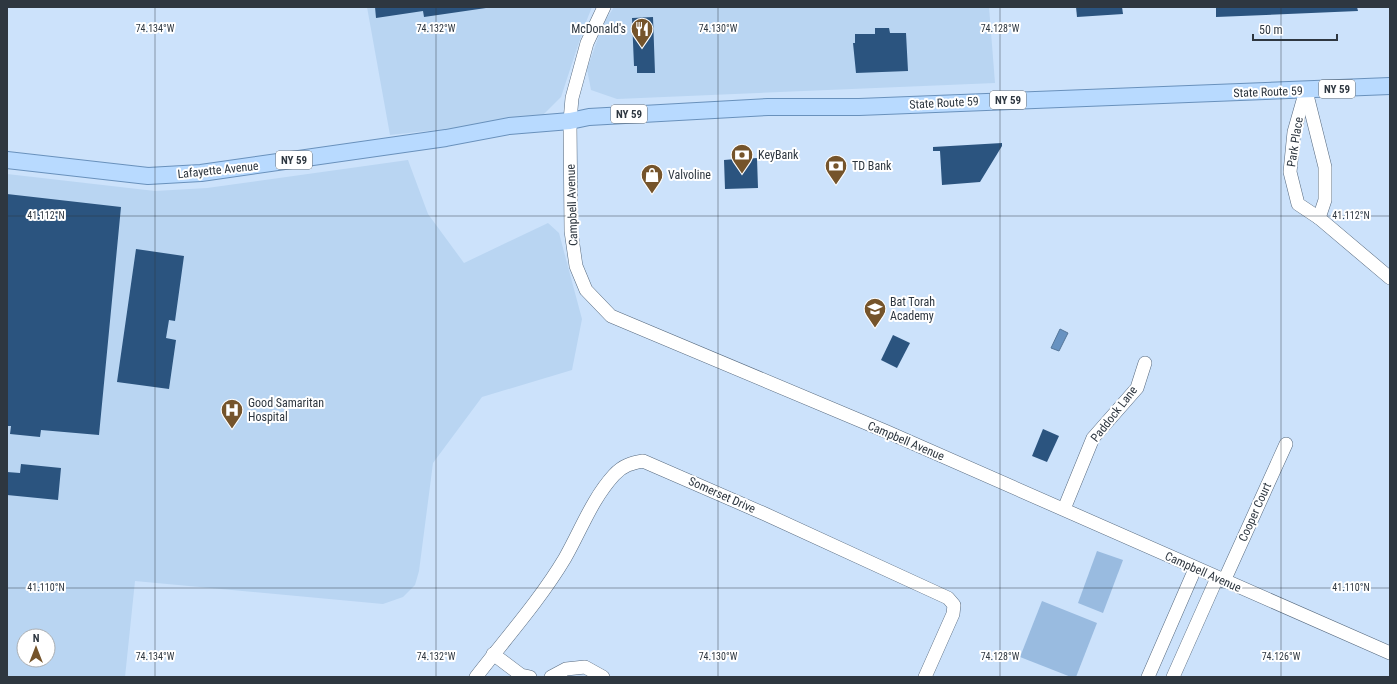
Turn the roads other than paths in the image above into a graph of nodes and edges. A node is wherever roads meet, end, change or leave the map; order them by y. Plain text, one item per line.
1 (604, 7) edge
2 (1390, 86) edge
3 (1306, 90) junction
4 (570, 121) junction
5 (7, 160) edge
6 (1319, 218) junction
7 (1390, 278) edge
8 (1145, 363) dead end
9 (1286, 444) dead end
10 (1064, 509) junction
11 (1195, 569) junction
12 (1221, 580) junction
13 (1390, 653) edge
14 (493, 654) junction
15 (476, 677) edge
16 (530, 677) edge
17 (551, 677) edge
18 (603, 677) edge
19 (925, 677) edge
20 (1148, 677) edge
21 (1173, 677) edge

1 - 4 street, Campbell Avenue
2 - 3 main road, State Route 59 / NY 59
3 - 4 main road, State Route 59 / NY 59
3 - 6 street, Park Place
3 - 6 street, Park Place
4 - 5 main road, Lafayette Avenue / NY 59
4 - 10 street, Campbell Avenue
6 - 7 street, Park Place
8 - 10 street, Paddock Lane
9 - 12 street, Cooper Court
10 - 11 street, Campbell Avenue
11 - 12 street, Campbell Avenue
11 - 20 street
12 - 13 street, Campbell Avenue
12 - 21 street, Cooper Court
14 - 15 street, Somerset Drive
14 - 16 street
14 - 19 street, Somerset Drive
17 - 18 street

